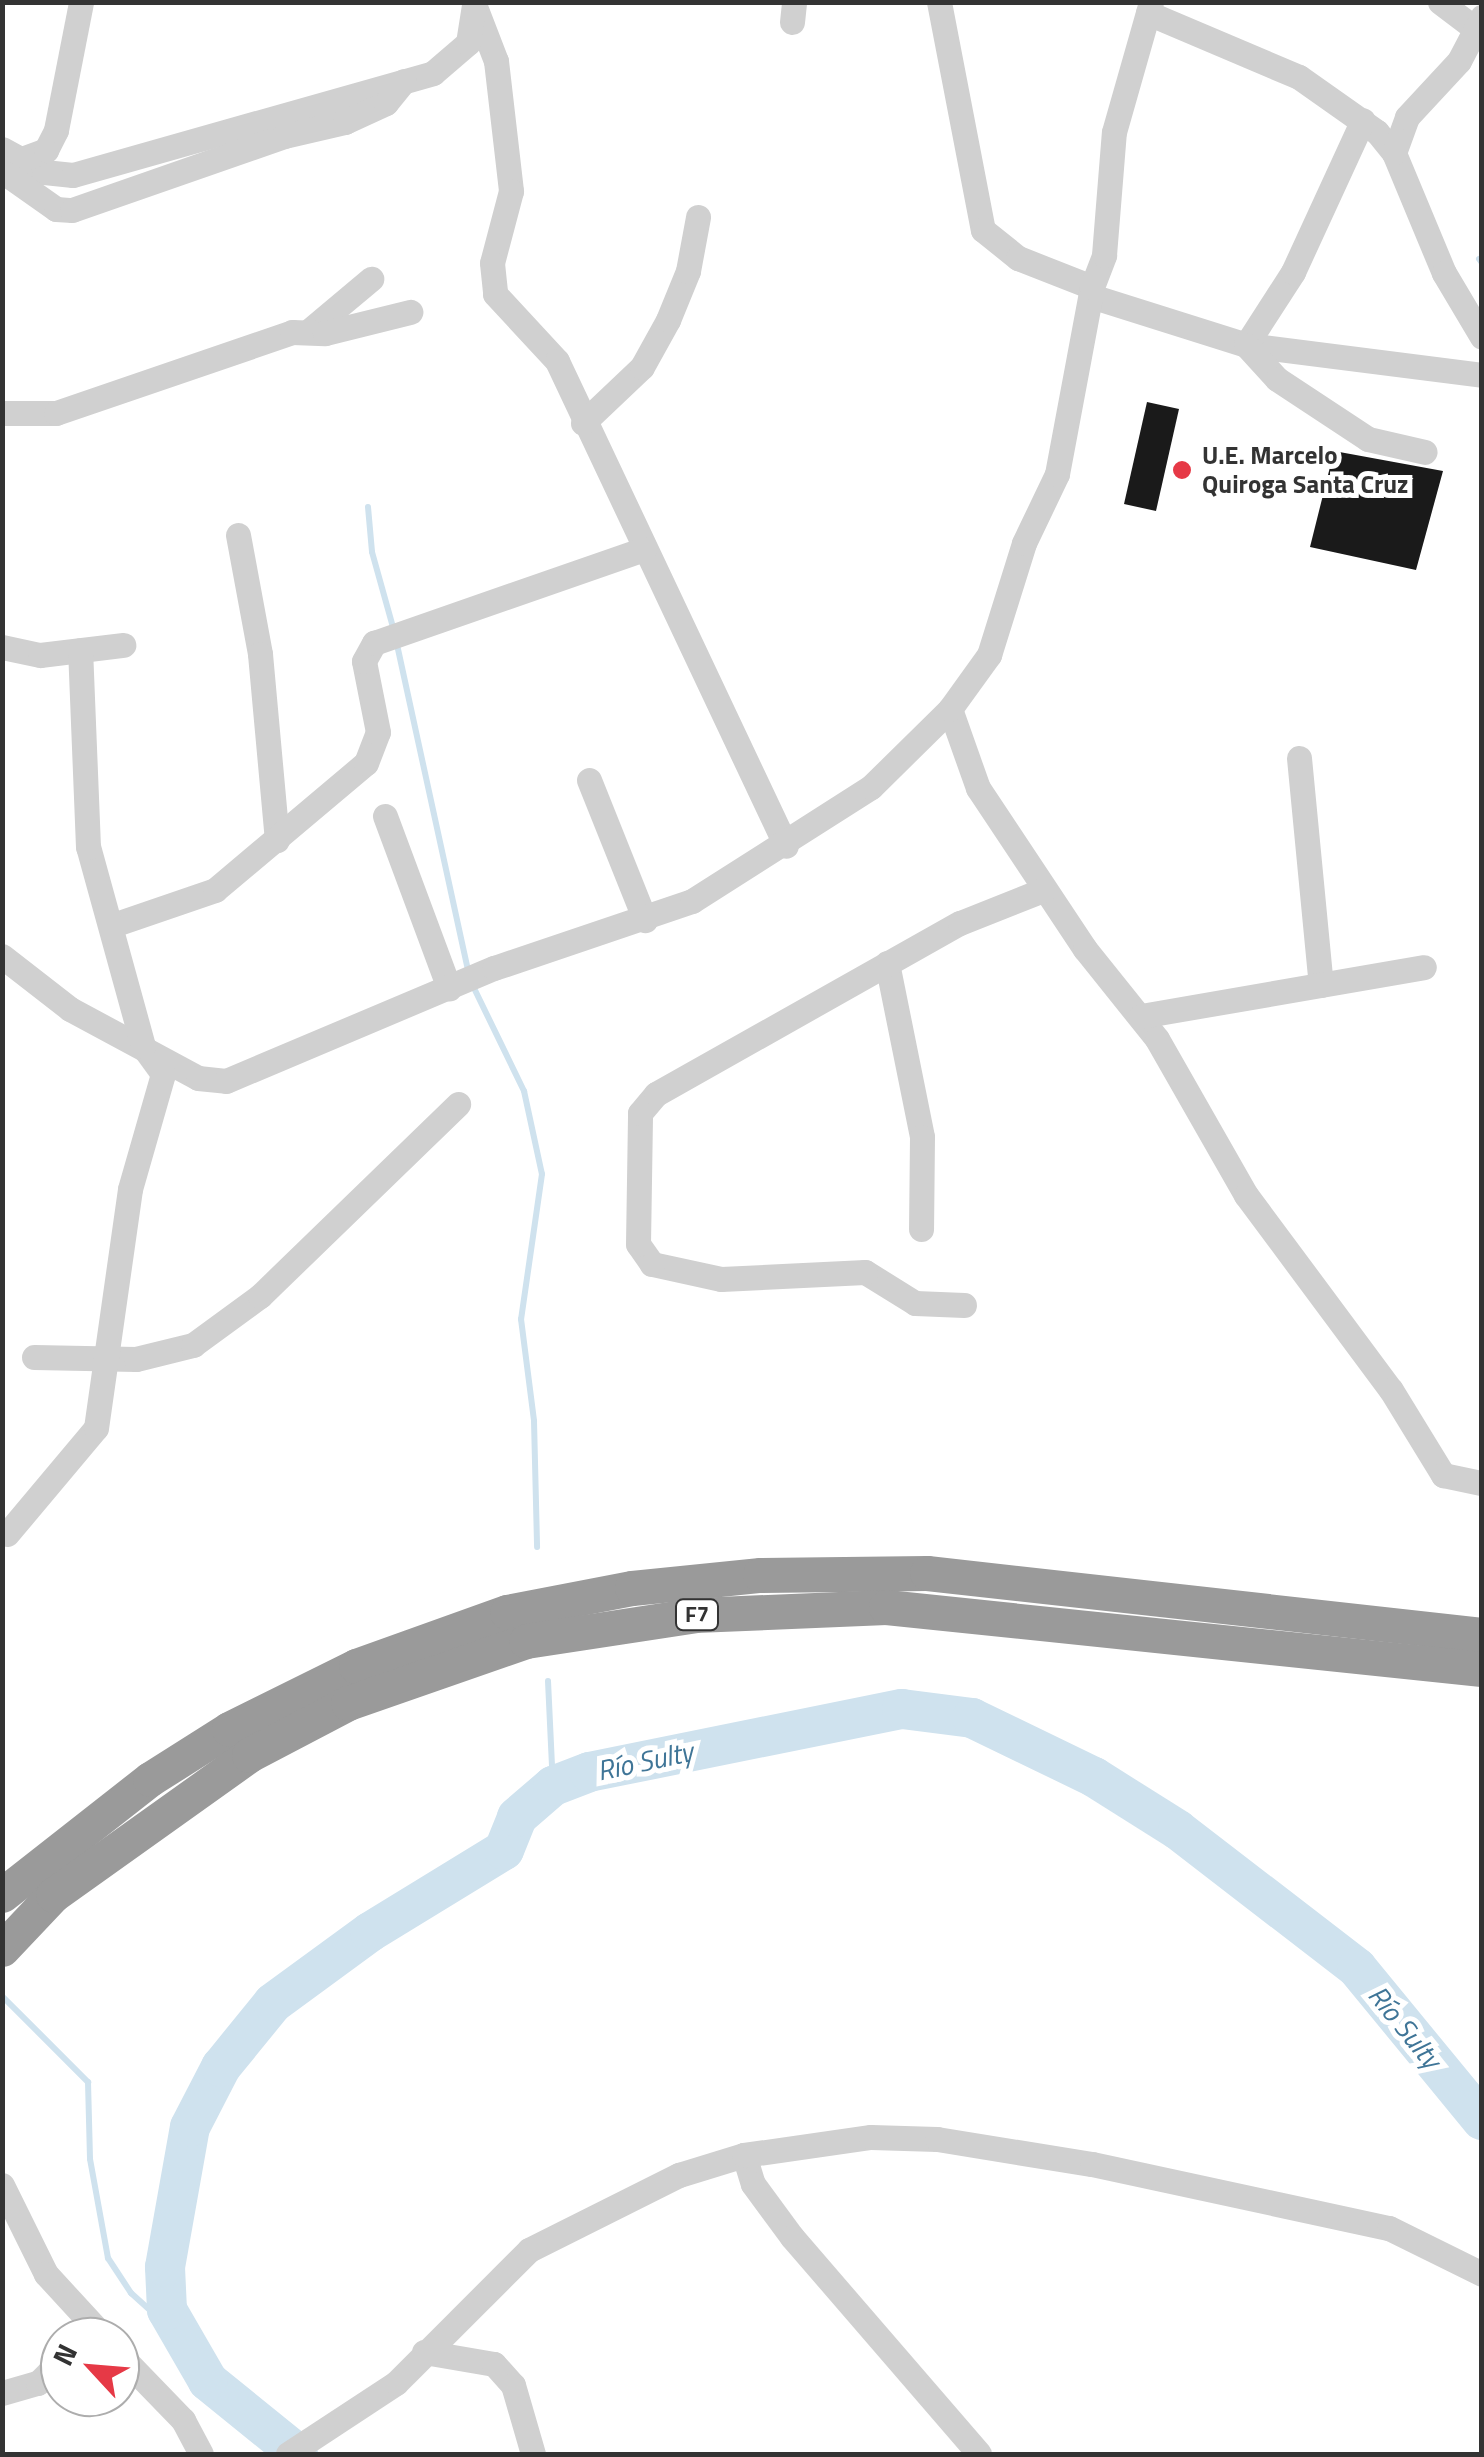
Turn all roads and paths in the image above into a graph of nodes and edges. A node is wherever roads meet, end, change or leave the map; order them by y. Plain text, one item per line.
1 (81, 2) edge
2 (940, 2) edge
3 (1440, 2) edge
4 (474, 3) edge
5 (1149, 8) edge
6 (1477, 22) edge
7 (404, 81) junction
8 (1363, 120) junction
9 (1394, 154) junction
10 (8, 160) edge
11 (73, 175) junction
12 (113, 195) junction
13 (698, 217) dead end
14 (371, 279) dead end
15 (1092, 292) junction
16 (410, 312) dead end
17 (307, 333) junction
18 (1482, 337) edge
19 (1246, 345) junction
20 (1482, 375) edge
21 (2, 412) edge
22 (583, 423) junction
23 (1425, 452) dead end
24 (238, 534) dead end
25 (644, 549) junction
26 (123, 645) dead end
27 (2, 647) edge
28 (80, 650) junction
29 (950, 709) junction
30 (1299, 758) dead end
31 (589, 780) dead end
32 (384, 816) dead end
33 (277, 840) junction
34 (786, 846) junction
35 (1042, 890) junction
36 (645, 920) junction
37 (113, 925) junction
38 (2, 956) edge
39 (887, 963) junction
40 (1424, 967) dead end
41 (1321, 985) junction
42 (449, 988) junction
43 (1141, 1016) junction
44 (143, 1046) junction
45 (458, 1104) dead end
46 (921, 1229) dead end
47 (964, 1305) dead end
48 (34, 1357) dead end
49 (105, 1358) junction
50 (1482, 1484) edge
51 (8, 1534) dead end
52 (1482, 1635) edge
53 (1482, 1669) edge
54 (2, 1895) edge
55 (2, 1949) edge
56 (744, 2155) junction
57 (2, 2184) edge
58 (1482, 2274) edge
59 (79, 2317) edge
60 (424, 2352) junction
61 (140, 2375) edge
62 (40, 2381) edge
63 (2, 2393) edge
64 (201, 2454) edge
65 (288, 2454) edge
66 (533, 2454) edge
67 (979, 2454) edge

1 - 10 street
2 - 15 street
3 - 6 street
4 - 7 street
4 - 22 street
5 - 8 street
5 - 15 street
6 - 9 street
7 - 11 street
7 - 12 street
8 - 9 street
8 - 19 street
9 - 18 street
10 - 11 street
10 - 12 street
11 - 12 street
13 - 22 street
14 - 17 street
15 - 19 street
15 - 29 street
16 - 17 street
17 - 21 street
19 - 20 street
19 - 23 street
22 - 25 street
24 - 33 street
25 - 33 street
25 - 34 street
26 - 28 street
27 - 28 street
28 - 37 street
29 - 34 street
29 - 35 street
30 - 41 street
31 - 36 street
32 - 42 street
33 - 37 street
34 - 36 street
35 - 39 street
35 - 43 street
36 - 42 street
37 - 44 street
38 - 44 street
39 - 46 street
39 - 47 street
40 - 41 street
41 - 43 street
42 - 44 street
43 - 50 street
44 - 49 street
45 - 49 street
48 - 49 street
49 - 51 street
52 - 54 highway, F7
53 - 55 highway, F7
56 - 58 street
56 - 60 street
56 - 67 street
57 - 59 street
60 - 65 street
60 - 66 street
61 - 64 street
62 - 63 street

